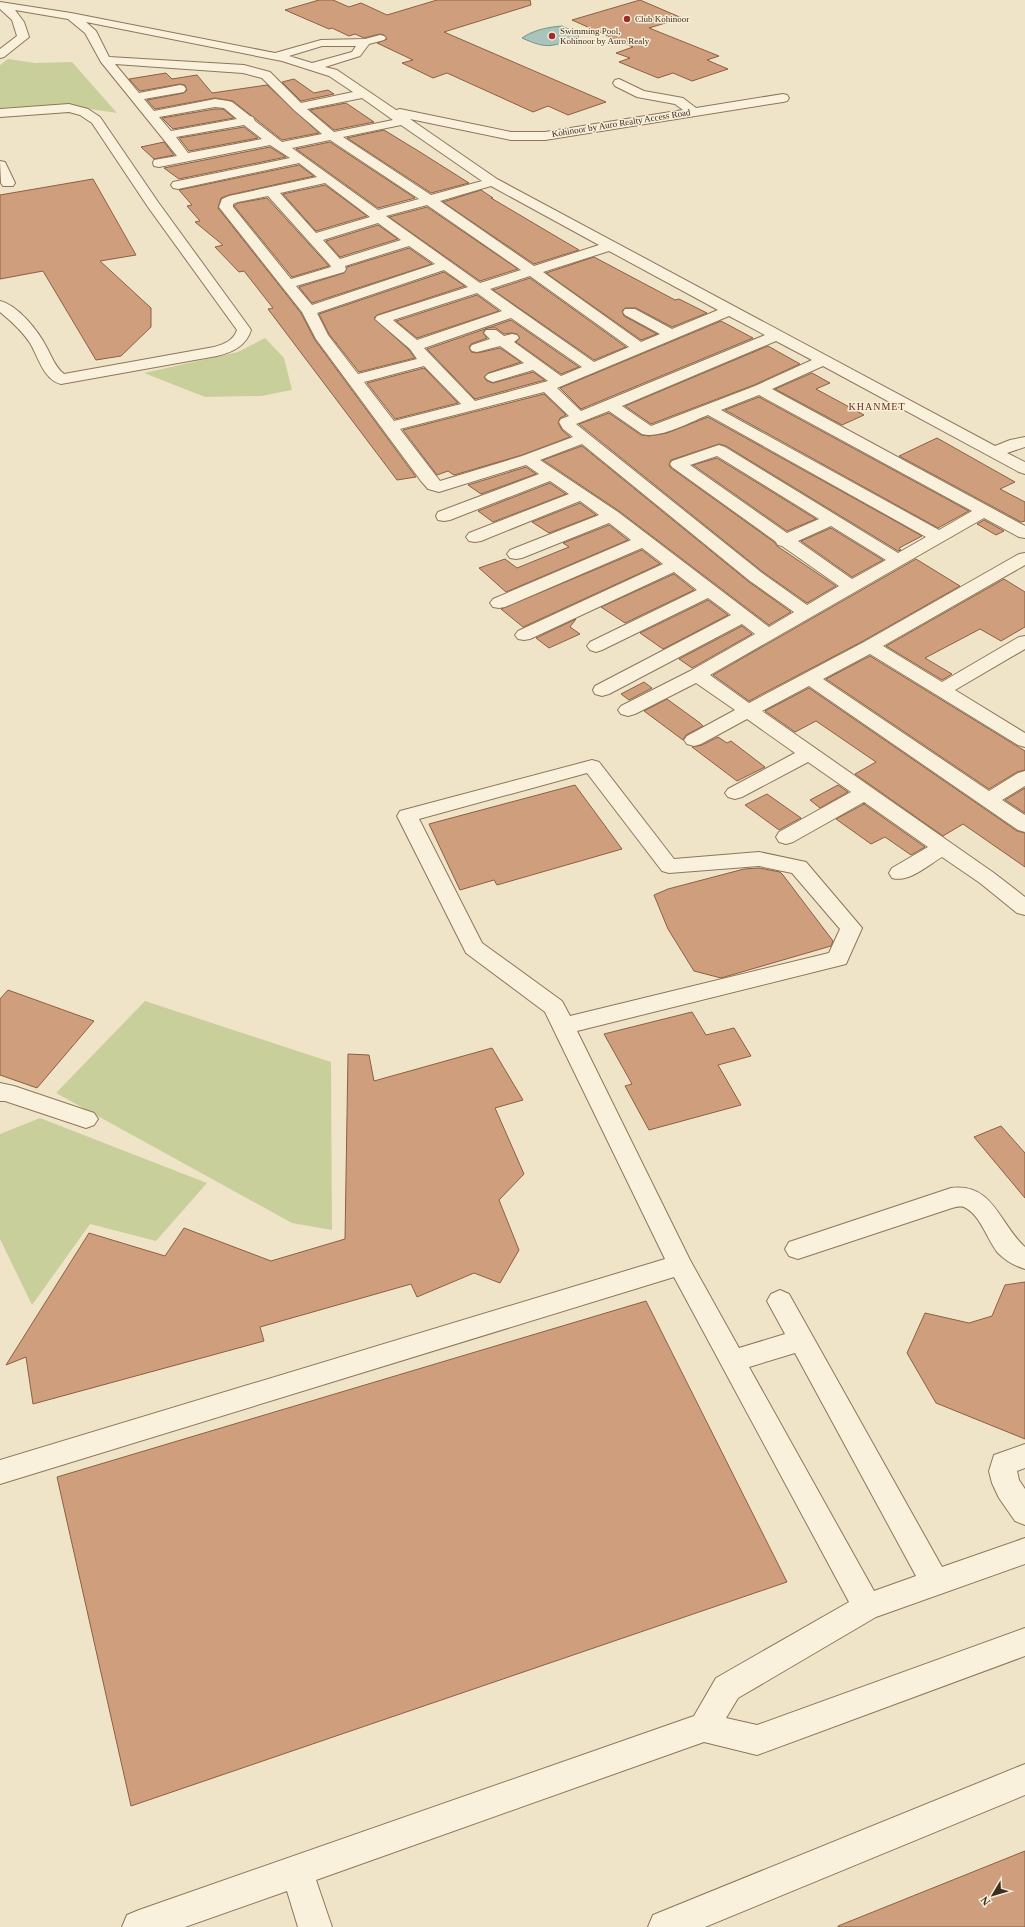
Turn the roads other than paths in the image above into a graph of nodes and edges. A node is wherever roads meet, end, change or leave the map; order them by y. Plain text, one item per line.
1 (0, 5) edge
2 (71, 16) junction
3 (380, 38) dead end
4 (365, 42) junction
5 (0, 55) edge
6 (275, 56) junction
7 (105, 60) junction
8 (314, 66) junction
9 (619, 83) dead end
10 (180, 89) dead end
11 (364, 94) junction
12 (641, 94) junction
13 (135, 97) junction
14 (783, 98) dead end
15 (298, 107) junction
16 (389, 111) junction
17 (692, 112) junction
18 (0, 113) edge
19 (150, 115) junction
20 (658, 117) junction
21 (249, 120) junction
22 (405, 121) junction
23 (168, 135) junction
24 (332, 136) junction
25 (276, 143) junction
26 (184, 158) junction
27 (301, 159) junction
28 (159, 163) dead end
29 (0, 165) edge
30 (328, 179) junction
31 (492, 182) junction
32 (8, 183) dead end
33 (178, 185) dead end
34 (271, 191) junction
35 (431, 201) junction
36 (378, 217) junction
37 (314, 238) junction
38 (411, 241) junction
39 (610, 246) junction
40 (445, 265) junction
41 (338, 266) junction
42 (531, 271) junction
43 (287, 284) junction
44 (477, 288) junction
45 (369, 290) junction
46 (0, 305) edge
47 (730, 310) junction
48 (309, 311) junction
49 (513, 312) junction
50 (630, 312) dead end
51 (537, 330) junction
52 (671, 334) junction
53 (777, 335) junction
54 (497, 337) junction
55 (415, 346) junction
56 (477, 348) dead end
57 (639, 348) junction
58 (427, 361) junction
59 (823, 361) junction
60 (535, 364) junction
61 (593, 368) junction
62 (493, 376) dead end
63 (353, 380) junction
64 (553, 385) junction
65 (760, 389) junction
66 (611, 405) junction
67 (473, 406) junction
68 (710, 410) junction
69 (579, 417) junction
70 (390, 427) junction
71 (1025, 430) edge
72 (584, 438) junction
73 (1021, 443) edge
74 (995, 452) junction
75 (528, 459) junction
76 (1025, 469) edge
77 (551, 475) junction
78 (581, 495) junction
79 (984, 511) junction
80 (444, 516) dead end
81 (612, 516) junction
82 (830, 520) junction
83 (1025, 533) edge
84 (475, 537) dead end
85 (939, 537) junction
86 (643, 541) junction
87 (784, 541) junction
88 (516, 554) dead end
89 (1025, 558) edge
90 (898, 560) junction
91 (675, 565) junction
92 (850, 586) junction
93 (709, 591) junction
94 (499, 603) dead end
95 (806, 612) junction
96 (743, 616) junction
97 (767, 634) junction
98 (524, 635) dead end
99 (1025, 641) edge
100 (596, 646) dead end
101 (870, 646) junction
102 (697, 675) junction
103 (810, 678) junction
104 (602, 690) dead end
105 (941, 690) junction
106 (628, 710) dead end
107 (749, 711) junction
108 (694, 740) dead end
109 (1025, 741) edge
110 (810, 753) junction
111 (1025, 777) edge
112 (735, 793) dead end
113 (865, 793) junction
114 (988, 800) junction
115 (1025, 825) edge
116 (786, 837) dead end
117 (943, 847) junction
118 (899, 873) dead end
119 (1025, 908) edge
120 (563, 1026) junction
121 (0, 1092) edge
122 (86, 1119) dead end
123 (798, 1249) dead end
124 (1025, 1259) edge
125 (680, 1265) junction
126 (780, 1301) dead end
127 (801, 1340) junction
128 (732, 1361) junction
129 (1025, 1456) edge
130 (0, 1472) edge
131 (1025, 1512) edge
132 (1022, 1558) edge
133 (935, 1583) junction
134 (867, 1607) junction
135 (1025, 1642) edge
136 (704, 1726) junction
137 (1025, 1779) edge
138 (298, 1871) junction
139 (140, 1927) edge
140 (314, 1927) edge
141 (665, 1927) edge

1 - 2 street
1 - 5 street
2 - 6 street
2 - 7 street
3 - 4 street
4 - 6 street
4 - 8 street
6 - 8 street
7 - 13 street
7 - 15 street
8 - 11 street
9 - 12 street
10 - 13 street
11 - 15 street
11 - 16 street
12 - 17 street
12 - 20 street
13 - 19 street
14 - 17 street, Kohinoor by Auro Realty Access Road
15 - 24 street
16 - 20 street, Kohinoor by Auro Realty Access Road
16 - 22 street
17 - 20 street, Kohinoor by Auro Realty Access Road
18 - 46 street
19 - 21 street
19 - 23 street
21 - 23 street
21 - 25 street
22 - 24 street
22 - 31 street
23 - 26 street
24 - 25 street
24 - 35 street
25 - 26 street
25 - 27 street
26 - 28 street
27 - 30 street
27 - 33 street
29 - 32 street
30 - 34 street
30 - 36 street
31 - 35 street
31 - 39 street
34 - 37 street
34 - 43 street
35 - 36 street
35 - 42 street
36 - 37 street
36 - 38 street
37 - 41 street
38 - 40 street
38 - 41 street
39 - 42 street
39 - 47 street
40 - 44 street
40 - 45 street
41 - 43 street
41 - 45 street
42 - 44 street
42 - 57 street
43 - 48 street
44 - 49 street
44 - 55 street
45 - 48 street
47 - 52 street
47 - 53 street
48 - 63 street
49 - 51 street
49 - 55 street
50 - 52 street
51 - 54 street
51 - 61 street
52 - 57 street
53 - 59 street
53 - 66 street
54 - 56 street
54 - 60 street
55 - 58 street
57 - 61 street
58 - 63 street
58 - 67 street
59 - 65 street
59 - 74 street
60 - 62 street
60 - 64 street
61 - 64 street
63 - 70 street
64 - 67 street
64 - 69 street
65 - 68 street
65 - 79 street
66 - 68 street
66 - 69 street
67 - 70 street
68 - 85 street
69 - 72 street
70 - 75 street
71 - 73 street
72 - 75 street
72 - 95 street
73 - 74 street
74 - 76 street
75 - 77 street
77 - 78 street
77 - 80 street
78 - 81 street
78 - 84 street
79 - 83 street
79 - 85 street
81 - 86 street
81 - 88 street
82 - 87 street
82 - 87 street
82 - 90 street
85 - 90 street
86 - 91 street
86 - 94 street
87 - 92 street
89 - 101 street
90 - 92 street
91 - 93 street
91 - 98 street
92 - 95 street
93 - 96 street
93 - 100 street
95 - 97 street
96 - 97 street
96 - 104 street
97 - 102 street
99 - 105 street
101 - 103 street
101 - 105 street
102 - 106 street
102 - 107 street
103 - 107 street
103 - 114 street
105 - 109 street
107 - 108 street
107 - 110 street
110 - 112 street
110 - 113 street
111 - 114 street
113 - 116 street
113 - 117 street
114 - 115 street
117 - 118 street
117 - 119 street
120 - 120 street
120 - 125 street
121 - 122 street
123 - 124 street
125 - 128 street
125 - 130 street
126 - 127 street
127 - 128 street
127 - 133 street
128 - 134 street
129 - 131 street
132 - 133 street
133 - 134 street
134 - 136 street
135 - 136 street
136 - 138 street
137 - 141 street
138 - 139 street
138 - 140 street

